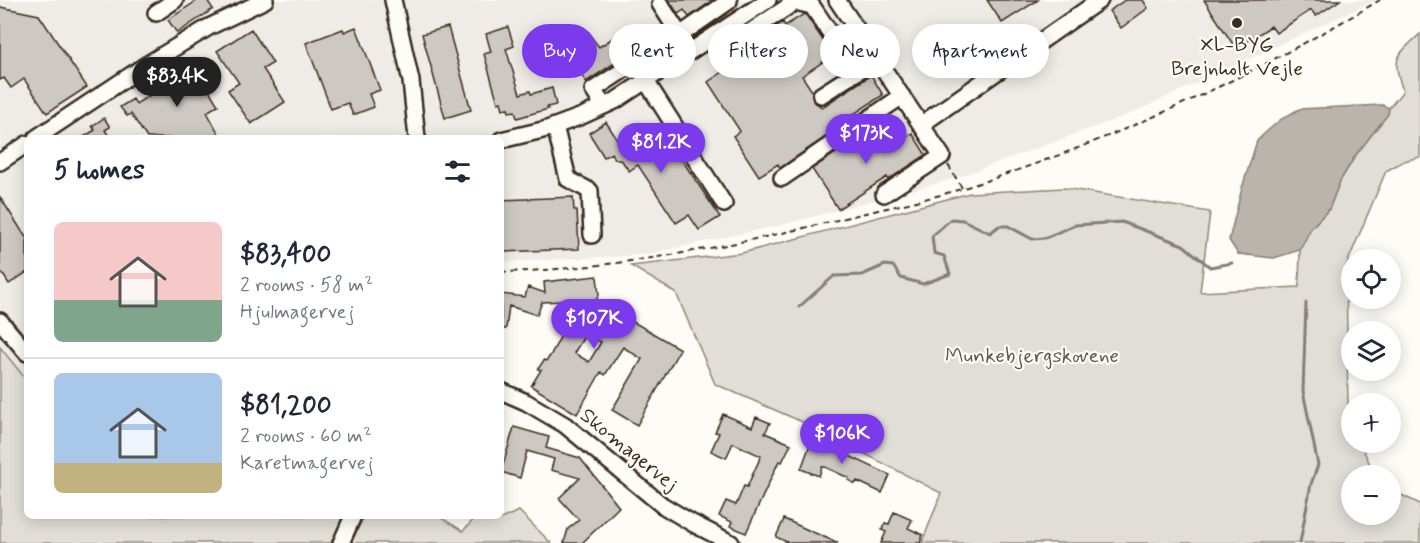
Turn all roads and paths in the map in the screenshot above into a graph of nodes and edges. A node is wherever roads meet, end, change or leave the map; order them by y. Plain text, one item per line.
1 (175, 0) edge
2 (265, 0) edge
3 (393, 0) edge
4 (768, 0) edge
5 (837, 0) edge
6 (1100, 0) edge
7 (1380, 0) edge
8 (729, 1) edge
9 (794, 1) edge
10 (660, 4) dead end
11 (156, 13) dead end
12 (741, 18) junction
13 (732, 24) edge
14 (760, 24) edge
15 (824, 24) edge
16 (853, 24) edge
17 (611, 78) edge
18 (649, 78) edge
19 (652, 78) edge
20 (847, 78) edge
21 (890, 78) edge
22 (821, 95) dead end
23 (902, 96) junction
24 (604, 106) junction
25 (922, 124) junction
26 (555, 126) junction
27 (41, 135) edge
28 (417, 135) edge
29 (504, 139) edge
30 (24, 146) edge
31 (942, 156) junction
32 (0, 162) edge
33 (782, 178) dead end
34 (962, 188) junction
35 (884, 194) dead end
36 (724, 204) dead end
37 (592, 235) dead end
38 (504, 272) edge
39 (0, 321) edge
40 (24, 349) edge
41 (504, 393) edge
42 (352, 519) edge
43 (341, 543) edge
44 (731, 543) edge

1 - 11 street
2 - 27 street
3 - 28 street
4 - 12 street
5 - 16 street
6 - 25 street
7 - 34 path
8 - 10 street
8 - 12 street
9 - 14 street
9 - 15 street
12 - 13 street
17 - 24 street
18 - 24 street
19 - 36 street
20 - 22 street
21 - 23 street
23 - 25 street
23 - 33 street
24 - 26 street
25 - 31 street
26 - 29 street
26 - 37 street
30 - 32 street
31 - 34 path
31 - 35 street
34 - 38 path
39 - 40 street
41 - 44 street, Skomagervej
42 - 43 street

